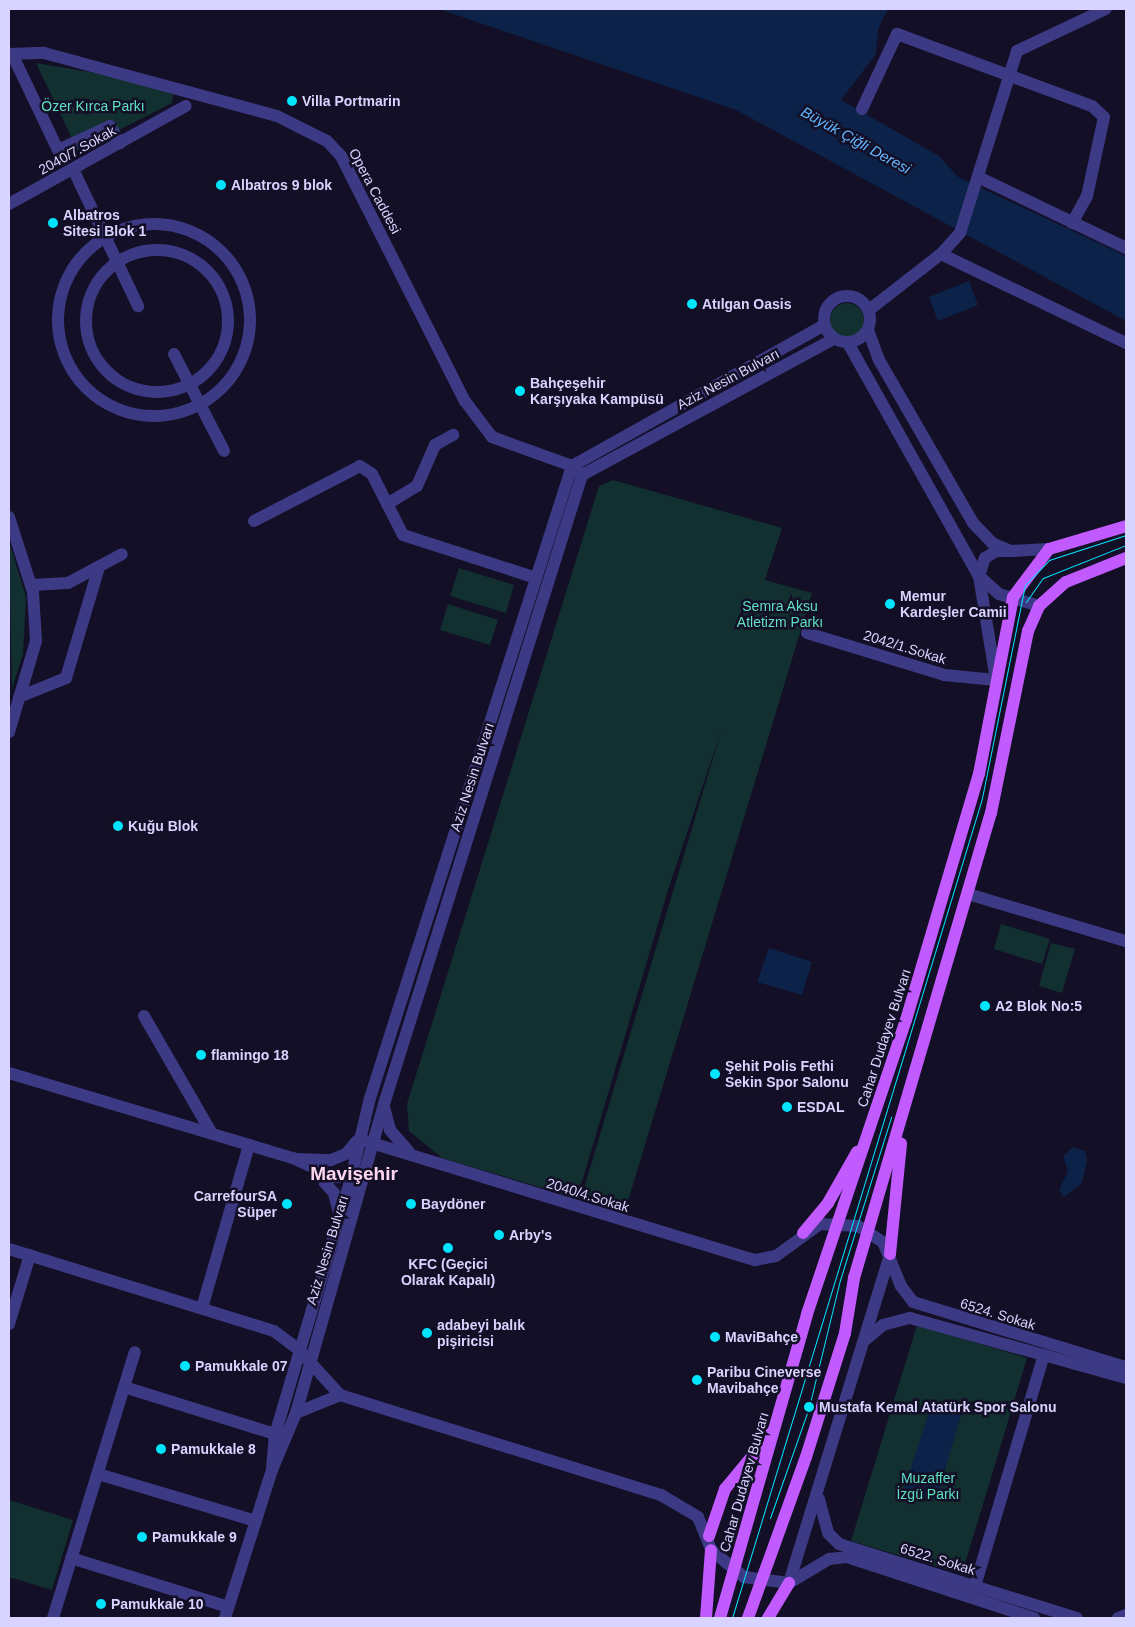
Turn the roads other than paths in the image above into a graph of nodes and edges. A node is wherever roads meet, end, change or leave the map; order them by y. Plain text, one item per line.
1 (1106, 9) edge
2 (10, 54) edge
3 (1008, 77) junction
4 (186, 106) dead end
5 (862, 109) dead end
6 (120, 143) junction
7 (73, 169) junction
8 (978, 181) junction
9 (9, 204) edge
10 (1072, 223) junction
11 (106, 235) junction
12 (1126, 248) edge
13 (941, 254) junction
14 (115, 262) junction
15 (138, 306) dead end
16 (869, 310) junction
17 (824, 325) junction
18 (868, 330) junction
19 (834, 339) junction
20 (848, 343) junction
21 (1126, 343) edge
22 (174, 354) dead end
23 (190, 384) junction
24 (199, 406) junction
25 (453, 435) dead end
26 (224, 451) dead end
27 (574, 473) junction
28 (387, 504) junction
29 (9, 517) edge
30 (254, 521) dead end
31 (1126, 526) edge
32 (1049, 549) junction
33 (1011, 551) junction
34 (122, 554) dead end
35 (1126, 558) edge
36 (99, 567) junction
37 (979, 576) junction
38 (536, 578) junction
39 (31, 585) junction
40 (1012, 597) junction
41 (1039, 606) junction
42 (807, 633) dead end
43 (996, 680) junction
44 (15, 698) edge
45 (9, 732) edge
46 (968, 894) junction
47 (1126, 941) edge
48 (144, 1016) dead end
49 (9, 1073) edge
50 (912, 1085) junction
51 (384, 1104) junction
52 (877, 1109) junction
53 (212, 1134) junction
54 (358, 1139) junction
55 (373, 1144) junction
56 (249, 1145) junction
57 (412, 1155) junction
58 (293, 1158) junction
59 (311, 1168) junction
60 (351, 1178) junction
61 (364, 1178) junction
62 (340, 1216) junction
63 (841, 1224) junction
64 (868, 1230) junction
65 (803, 1233) junction
66 (9, 1249) edge
67 (890, 1254) junction
68 (30, 1255) junction
69 (202, 1308) junction
70 (9, 1324) edge
71 (864, 1341) junction
72 (299, 1350) junction
73 (135, 1352) dead end
74 (1044, 1355) junction
75 (309, 1362) junction
76 (1126, 1367) edge
77 (1126, 1378) edge
78 (124, 1387) junction
79 (340, 1394) junction
80 (296, 1413) junction
81 (776, 1429) junction
82 (275, 1434) junction
83 (272, 1470) junction
84 (98, 1474) junction
85 (819, 1497) junction
86 (256, 1521) junction
87 (709, 1536) junction
88 (711, 1550) junction
89 (71, 1558) junction
90 (734, 1571) junction
91 (760, 1582) junction
92 (789, 1583) junction
93 (975, 1586) junction
94 (227, 1613) edge
95 (1126, 1615) edge
96 (54, 1618) edge
97 (706, 1618) edge
98 (720, 1618) edge
99 (748, 1618) edge
100 (768, 1618) edge
101 (1034, 1618) edge
102 (1077, 1618) edge
103 (1118, 1618) edge

1 - 3 street
2 - 6 street
2 - 27 street, Opera Caddesi
3 - 5 street
3 - 8 street
3 - 10 street
4 - 6 street, 2040/7.Sokak
6 - 7 street, 2040/7.Sokak
7 - 9 street, 2040/7.Sokak
7 - 11 street
8 - 10 street
8 - 13 street
10 - 12 street
11 - 14 street
11 - 24 street
11 - 24 street
13 - 16 street
13 - 21 street
14 - 15 street
14 - 23 street
14 - 23 street
16 - 17 street
16 - 18 street
17 - 19 street
17 - 27 street, Aziz Nesin Bulvarı
18 - 20 street
18 - 33 street
19 - 20 street
19 - 27 street, Aziz Nesin Bulvarı
20 - 37 street
22 - 23 street
23 - 24 street
24 - 26 street
25 - 28 street
27 - 38 street, Aziz Nesin Bulvarı
27 - 51 street, Aziz Nesin Bulvarı
28 - 30 street
28 - 38 street
29 - 39 street
31 - 32 main road
32 - 33 street
32 - 40 main road, Cahar Dudayev Bulvarı
33 - 37 street
34 - 36 street
35 - 41 main road
36 - 39 street
36 - 44 street
37 - 40 street
37 - 43 street
38 - 54 street, Aziz Nesin Bulvarı
39 - 44 street
40 - 41 street
40 - 43 main road, Cahar Dudayev Bulvarı
41 - 46 main road
42 - 43 street, 2042/1.Sokak
43 - 52 main road, Cahar Dudayev Bulvarı
44 - 45 street
46 - 47 street
46 - 50 main road
48 - 53 street
49 - 53 street
50 - 64 main road
50 - 67 main road
51 - 55 street, Aziz Nesin Bulvarı
51 - 57 street
52 - 63 main road, Cahar Dudayev Bulvarı
52 - 65 main road
53 - 56 street
54 - 55 street, 2040/4.Sokak
54 - 58 street
54 - 60 street, Aziz Nesin Bulvarı
55 - 57 street, 2040/4.Sokak
55 - 61 street, Aziz Nesin Bulvarı
56 - 58 street
56 - 69 street
57 - 65 street, 2040/4.Sokak
58 - 59 street
59 - 60 street
59 - 62 street
60 - 61 street
60 - 62 street, Aziz Nesin Bulvarı
61 - 75 street, Aziz Nesin Bulvarı
62 - 72 street, Aziz Nesin Bulvarı
63 - 64 street, 2040/4.Sokak
63 - 65 street, 2040/4.Sokak
63 - 81 main road, Cahar Dudayev Bulvarı
64 - 67 street
64 - 91 main road
66 - 68 street
67 - 71 street
67 - 76 street, 6524. Sokak
68 - 69 street
68 - 70 street
69 - 72 street
71 - 74 street, 6524. Sokak
71 - 85 street
72 - 75 street
72 - 82 street, Aziz Nesin Bulvarı
73 - 78 street
74 - 77 street, 6524. Sokak
74 - 93 street
75 - 79 street
75 - 80 street, Aziz Nesin Bulvarı
78 - 82 street
78 - 84 street
79 - 80 street
79 - 87 street
80 - 83 street, Aziz Nesin Bulvarı
81 - 87 main road
81 - 90 main road, Cahar Dudayev Bulvarı
82 - 83 street, Aziz Nesin Bulvarı
83 - 86 street, Aziz Nesin Bulvarı
84 - 86 street
84 - 89 street
85 - 92 street
85 - 93 street, 6522. Sokak
86 - 94 street, Aziz Nesin Bulvarı
87 - 88 street
88 - 90 street
88 - 97 main road
89 - 94 street
89 - 96 street
90 - 91 street
90 - 98 main road, Cahar Dudayev Bulvarı
91 - 92 street
91 - 99 main road
92 - 100 main road
92 - 101 street, 6522. Sokak
93 - 102 street, 6522. Sokak
95 - 103 street

